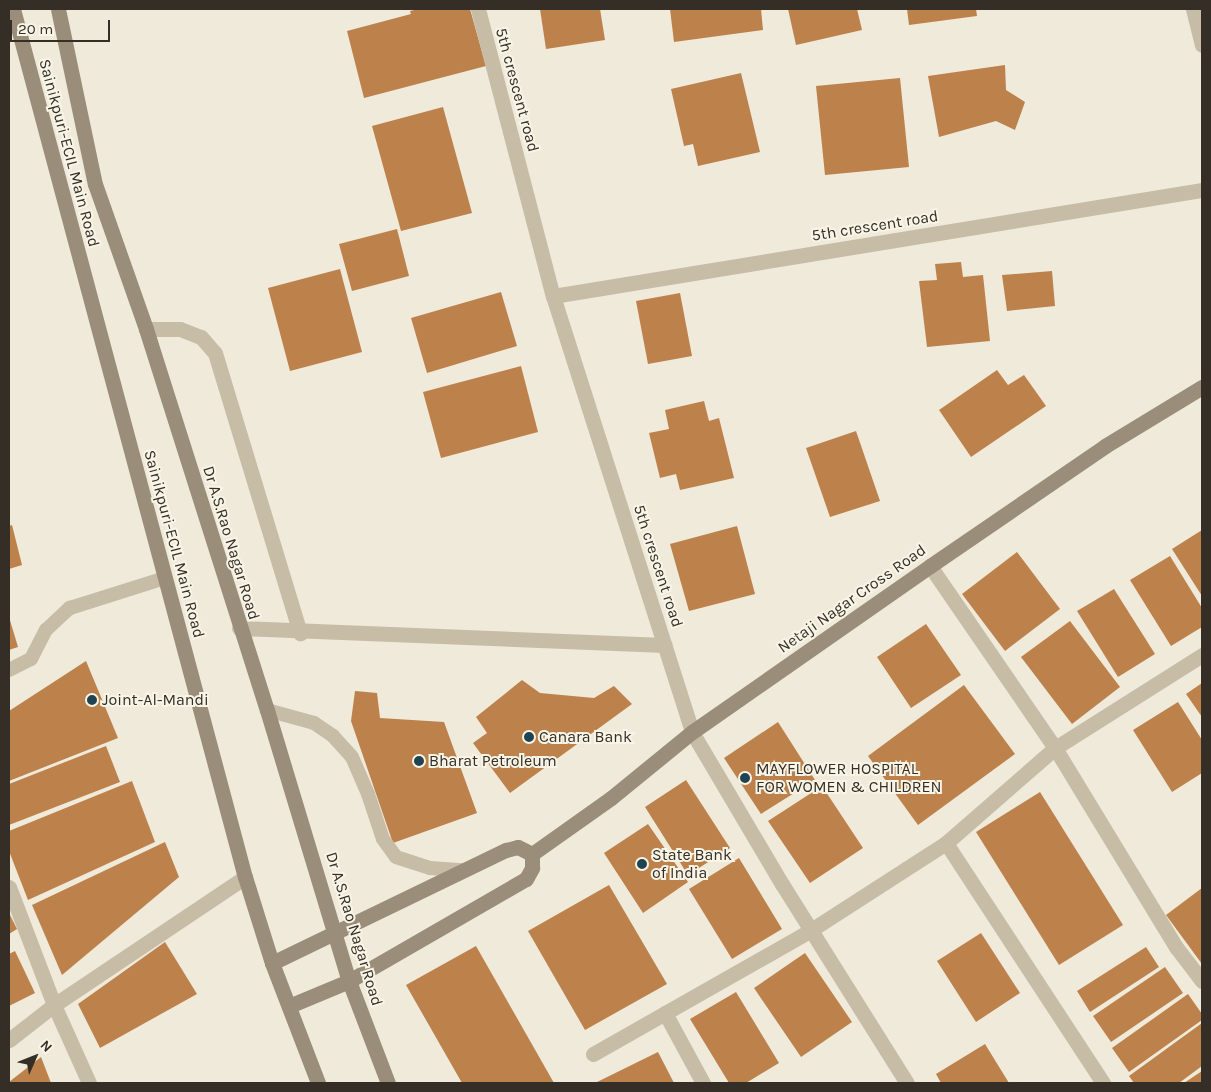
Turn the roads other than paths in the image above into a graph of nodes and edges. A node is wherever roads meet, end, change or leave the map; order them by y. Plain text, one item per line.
1 (13, 9) edge
2 (58, 9) edge
3 (478, 9) edge
4 (1193, 9) edge
5 (1202, 45) edge
6 (1202, 190) edge
7 (553, 296) junction
8 (146, 329) junction
9 (1202, 387) edge
10 (930, 566) junction
11 (165, 578) junction
12 (239, 628) junction
13 (300, 633) junction
14 (665, 645) junction
15 (1202, 655) edge
16 (9, 670) edge
17 (268, 710) junction
18 (692, 732) junction
19 (1055, 748) junction
20 (946, 844) junction
21 (532, 854) junction
22 (462, 870) junction
23 (245, 877) junction
24 (9, 887) edge
25 (811, 930) junction
26 (336, 933) junction
27 (272, 963) junction
28 (349, 981) junction
29 (1202, 981) edge
30 (54, 1005) junction
31 (288, 1006) junction
32 (665, 1013) junction
33 (9, 1040) edge
34 (593, 1054) dead end
35 (89, 1083) edge
36 (318, 1083) edge
37 (388, 1083) edge
38 (703, 1083) edge
39 (907, 1083) edge
40 (1103, 1083) edge

1 - 11 main road, Sainikpuri-ECIL Main Road
2 - 8 main road, Dr A.S.Rao Nagar Road
3 - 7 street, 5th crescent road
4 - 5 street
6 - 7 street, 5th crescent road
7 - 14 street, 5th crescent road
8 - 12 main road, Dr A.S.Rao Nagar Road
8 - 13 street
9 - 10 main road, Netaji Nagar Cross Road
10 - 18 main road, Netaji Nagar Cross Road
10 - 19 street
11 - 16 lane
11 - 23 main road, Sainikpuri-ECIL Main Road
12 - 13 street
12 - 17 main road, Dr A.S.Rao Nagar Road
13 - 14 street
14 - 18 street, 5th crescent road
15 - 19 street
17 - 22 lane
17 - 26 main road, Dr A.S.Rao Nagar Road
18 - 21 main road, Netaji Nagar Cross Road
18 - 25 street, 5th crescent road
19 - 20 street
19 - 29 street
20 - 25 street
20 - 40 street
21 - 22 main road
21 - 28 main road
22 - 26 main road
23 - 27 main road, Sainikpuri-ECIL Main Road
23 - 30 street
24 - 30 street
25 - 32 street
25 - 39 street, 5th crescent road
26 - 27 main road
26 - 28 main road, Dr A.S.Rao Nagar Road
27 - 31 main road, Sainikpuri-ECIL Main Road
28 - 31 main road
28 - 37 main road, Dr A.S.Rao Nagar Road
30 - 33 street
30 - 35 street
31 - 36 main road, Sainikpuri-ECIL Main Road
32 - 34 street
32 - 38 street

